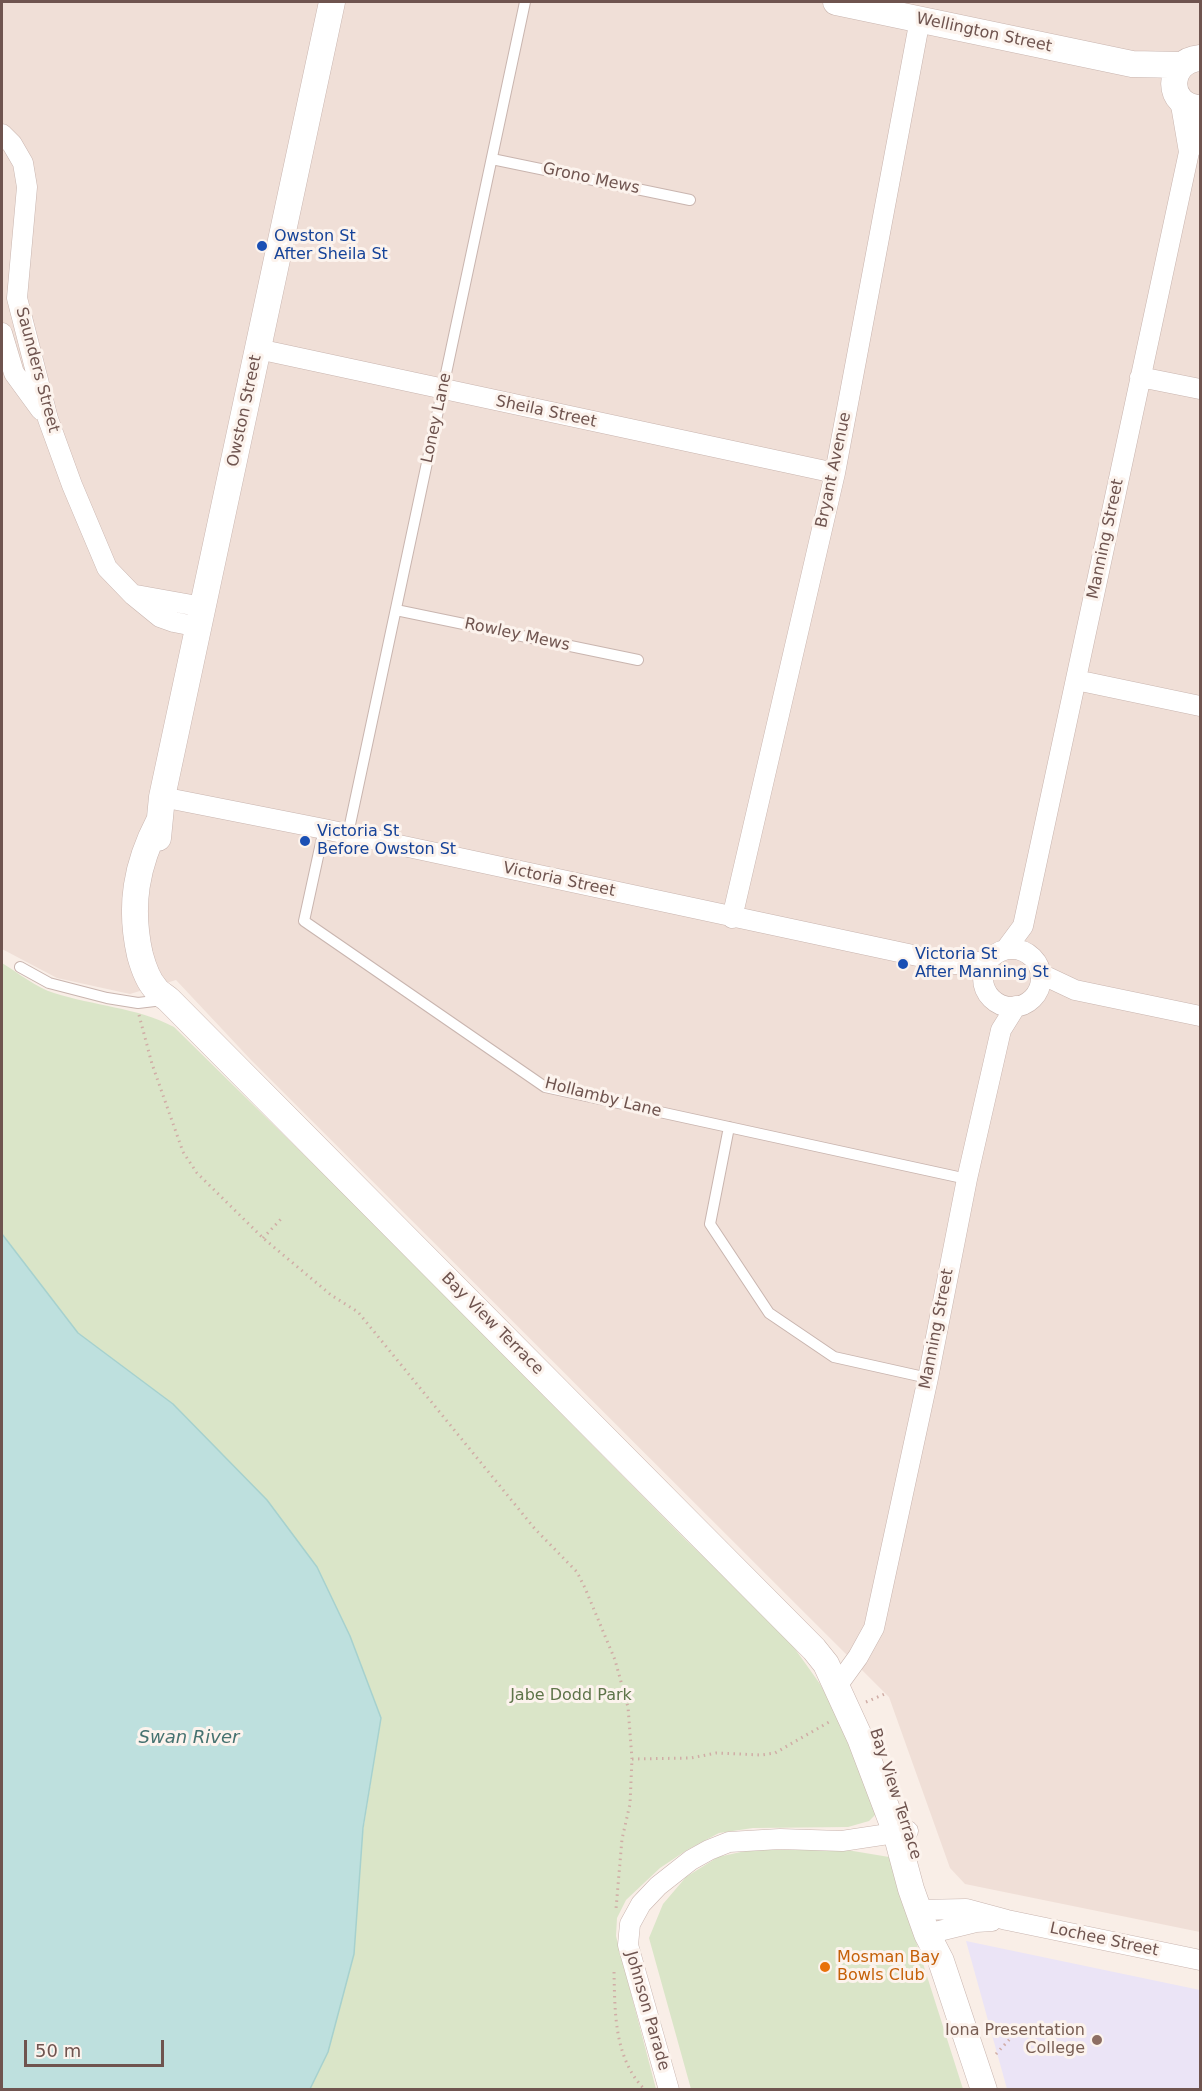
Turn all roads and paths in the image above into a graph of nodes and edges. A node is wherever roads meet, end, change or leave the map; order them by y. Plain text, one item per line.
1 (332, 2) edge
2 (525, 2) edge
3 (836, 2) edge
4 (920, 19) junction
5 (1194, 58) edge
6 (1132, 64) junction
7 (1185, 100) edge
8 (1200, 126) edge
9 (2, 134) edge
10 (1189, 152) junction
11 (492, 159) junction
12 (690, 200) dead end
13 (2, 333) edge
14 (258, 349) junction
15 (1140, 376) junction
16 (1200, 389) edge
17 (443, 390) junction
18 (48, 419) junction
19 (835, 473) junction
20 (396, 610) junction
21 (201, 617) junction
22 (638, 660) dead end
23 (1076, 680) junction
24 (1200, 706) edge
25 (161, 809) junction
26 (324, 829) junction
27 (348, 834) junction
28 (732, 918) junction
29 (1023, 926) junction
30 (1006, 949) junction
31 (989, 961) junction
32 (955, 964) junction
33 (1037, 965) junction
34 (20, 967) dead end
35 (988, 990) junction
36 (1075, 990) junction
37 (169, 1000) junction
38 (1024, 1002) junction
39 (138, 1003) junction
40 (1200, 1016) edge
41 (1002, 1030) junction
42 (729, 1127) junction
43 (967, 1179) junction
44 (280, 1219) dead end
45 (264, 1238) junction
46 (928, 1378) junction
47 (839, 1672) junction
48 (887, 1693) dead end
49 (855, 1708) junction
50 (632, 1759) junction
51 (899, 1823) junction
52 (615, 1914) dead end
53 (929, 1921) junction
54 (1200, 1960) edge
55 (614, 1972) dead end
56 (1020, 2028) dead end
57 (996, 2054) dead end
58 (645, 2090) edge
59 (669, 2090) edge
60 (984, 2090) edge

1 - 14 street, Owston Street
2 - 11 lane, Loney Lane
3 - 4 street, Wellington Street
4 - 6 street, Wellington Street
4 - 19 street, Bryant Avenue
5 - 6 street, Wellington Street
5 - 7 street
6 - 7 street, Wellington Street
7 - 10 street, Manning Street
8 - 10 street, Manning Street
9 - 18 street, Saunders Street
10 - 15 street, Manning Street
11 - 12 lane, Grono Mews
11 - 17 lane, Loney Lane
13 - 18 street
14 - 17 street, Sheila Street
14 - 21 street, Owston Street
15 - 16 street
15 - 23 street, Manning Street
17 - 19 street, Sheila Street
17 - 20 lane, Loney Lane
18 - 21 street, Saunders Street
19 - 28 street, Bryant Avenue
20 - 22 lane, Rowley Mews
20 - 27 lane, Loney Lane
21 - 25 street, Owston Street
23 - 24 street
23 - 29 street, Manning Street
25 - 26 street, Victoria Street
25 - 37 street, Owston Street
26 - 27 street, Victoria Street
26 - 42 lane, Hollamby Lane
27 - 28 street, Victoria Street
28 - 32 street, Victoria Street
29 - 30 street, Manning Street
29 - 33 street, Manning Street
30 - 31 street
30 - 33 street
31 - 32 street, Victoria Street
31 - 35 street
32 - 35 street, Victoria Street
33 - 36 street
33 - 38 street
34 - 39 lane
35 - 38 street
35 - 41 street
36 - 38 street
36 - 40 street
37 - 39 lane
37 - 47 street, Bay View Terrace
38 - 41 street, Manning Street
39 - 45 path
41 - 43 street, Manning Street
42 - 43 lane, Hollamby Lane
42 - 46 lane
43 - 46 street, Manning Street
44 - 45 path
45 - 50 path
46 - 47 street, Manning Street
47 - 49 street, Bay View Terrace
48 - 49 path
49 - 50 path
49 - 51 street, Bay View Terrace
50 - 52 path
51 - 53 street, Bay View Terrace
51 - 59 street, Johnson Parade
53 - 54 street, Lochee Street
53 - 60 street, Bay View Terrace
55 - 58 path
56 - 57 path

